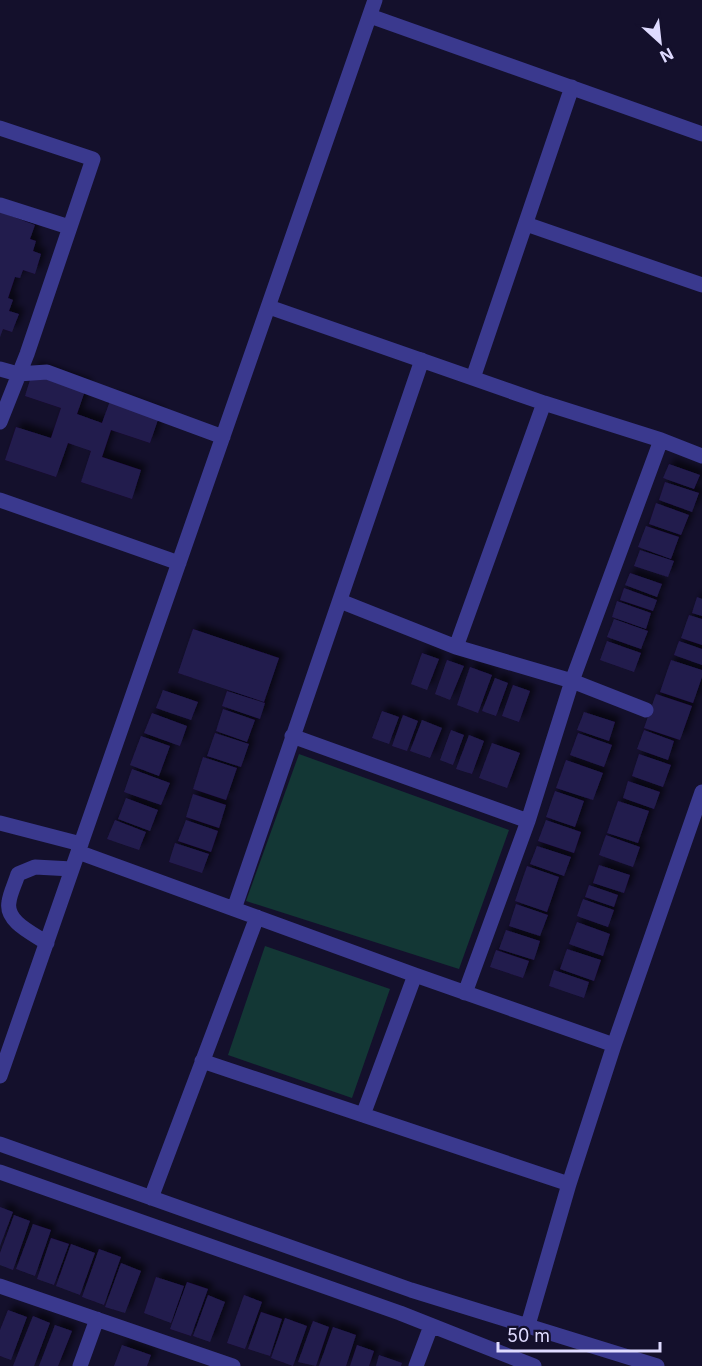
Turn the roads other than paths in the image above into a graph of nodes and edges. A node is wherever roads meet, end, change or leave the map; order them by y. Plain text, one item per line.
1 (375, 0) edge
2 (370, 16) junction
3 (572, 87) junction
4 (0, 128) edge
5 (702, 134) edge
6 (0, 206) edge
7 (526, 224) junction
8 (69, 227) junction
9 (702, 285) edge
10 (269, 307) junction
11 (423, 360) junction
12 (0, 369) edge
13 (18, 374) junction
14 (473, 378) junction
15 (544, 403) junction
16 (0, 422) edge
17 (223, 437) junction
18 (661, 440) junction
19 (702, 456) edge
20 (0, 500) edge
21 (180, 563) junction
22 (340, 601) junction
23 (456, 647) junction
24 (572, 681) junction
25 (646, 710) dead end
26 (292, 736) junction
27 (702, 792) edge
28 (528, 821) junction
29 (0, 823) edge
30 (80, 848) junction
31 (72, 869) junction
32 (234, 909) junction
33 (257, 917) junction
34 (46, 943) junction
35 (415, 975) junction
36 (465, 993) junction
37 (614, 1045) junction
38 (202, 1061) junction
39 (0, 1076) edge
40 (363, 1115) junction
41 (0, 1144) edge
42 (0, 1172) edge
43 (568, 1184) junction
44 (151, 1198) junction
45 (0, 1286) edge
46 (97, 1319) junction
47 (431, 1326) junction
48 (528, 1326) junction
49 (524, 1364) edge
50 (80, 1366) edge
51 (233, 1366) edge
52 (416, 1366) edge
53 (657, 1366) edge

1 - 2 street
2 - 3 street
2 - 10 street
3 - 5 street
3 - 7 street
4 - 8 street
6 - 8 street
7 - 9 street
7 - 14 street
8 - 13 street
10 - 11 street
10 - 17 street
11 - 14 street
11 - 22 street
12 - 13 street
13 - 16 street
13 - 17 street
14 - 15 street
15 - 18 street
15 - 23 street
17 - 21 street
18 - 19 street
18 - 24 street
20 - 21 street
21 - 30 street
22 - 23 street
22 - 26 street
23 - 24 street
24 - 25 street
24 - 28 street
26 - 28 street
26 - 32 street
27 - 37 street
28 - 36 street
29 - 30 street
30 - 31 street
30 - 32 street
31 - 34 street
31 - 34 street
32 - 33 street
33 - 35 street
33 - 38 street
34 - 39 street
35 - 36 street
35 - 40 street
36 - 37 street
37 - 43 street
38 - 40 street
38 - 44 street
40 - 43 street
41 - 44 street
42 - 47 street
43 - 48 street
44 - 48 street
45 - 46 street
46 - 50 street
46 - 51 street
47 - 49 street
47 - 52 street
48 - 53 street

